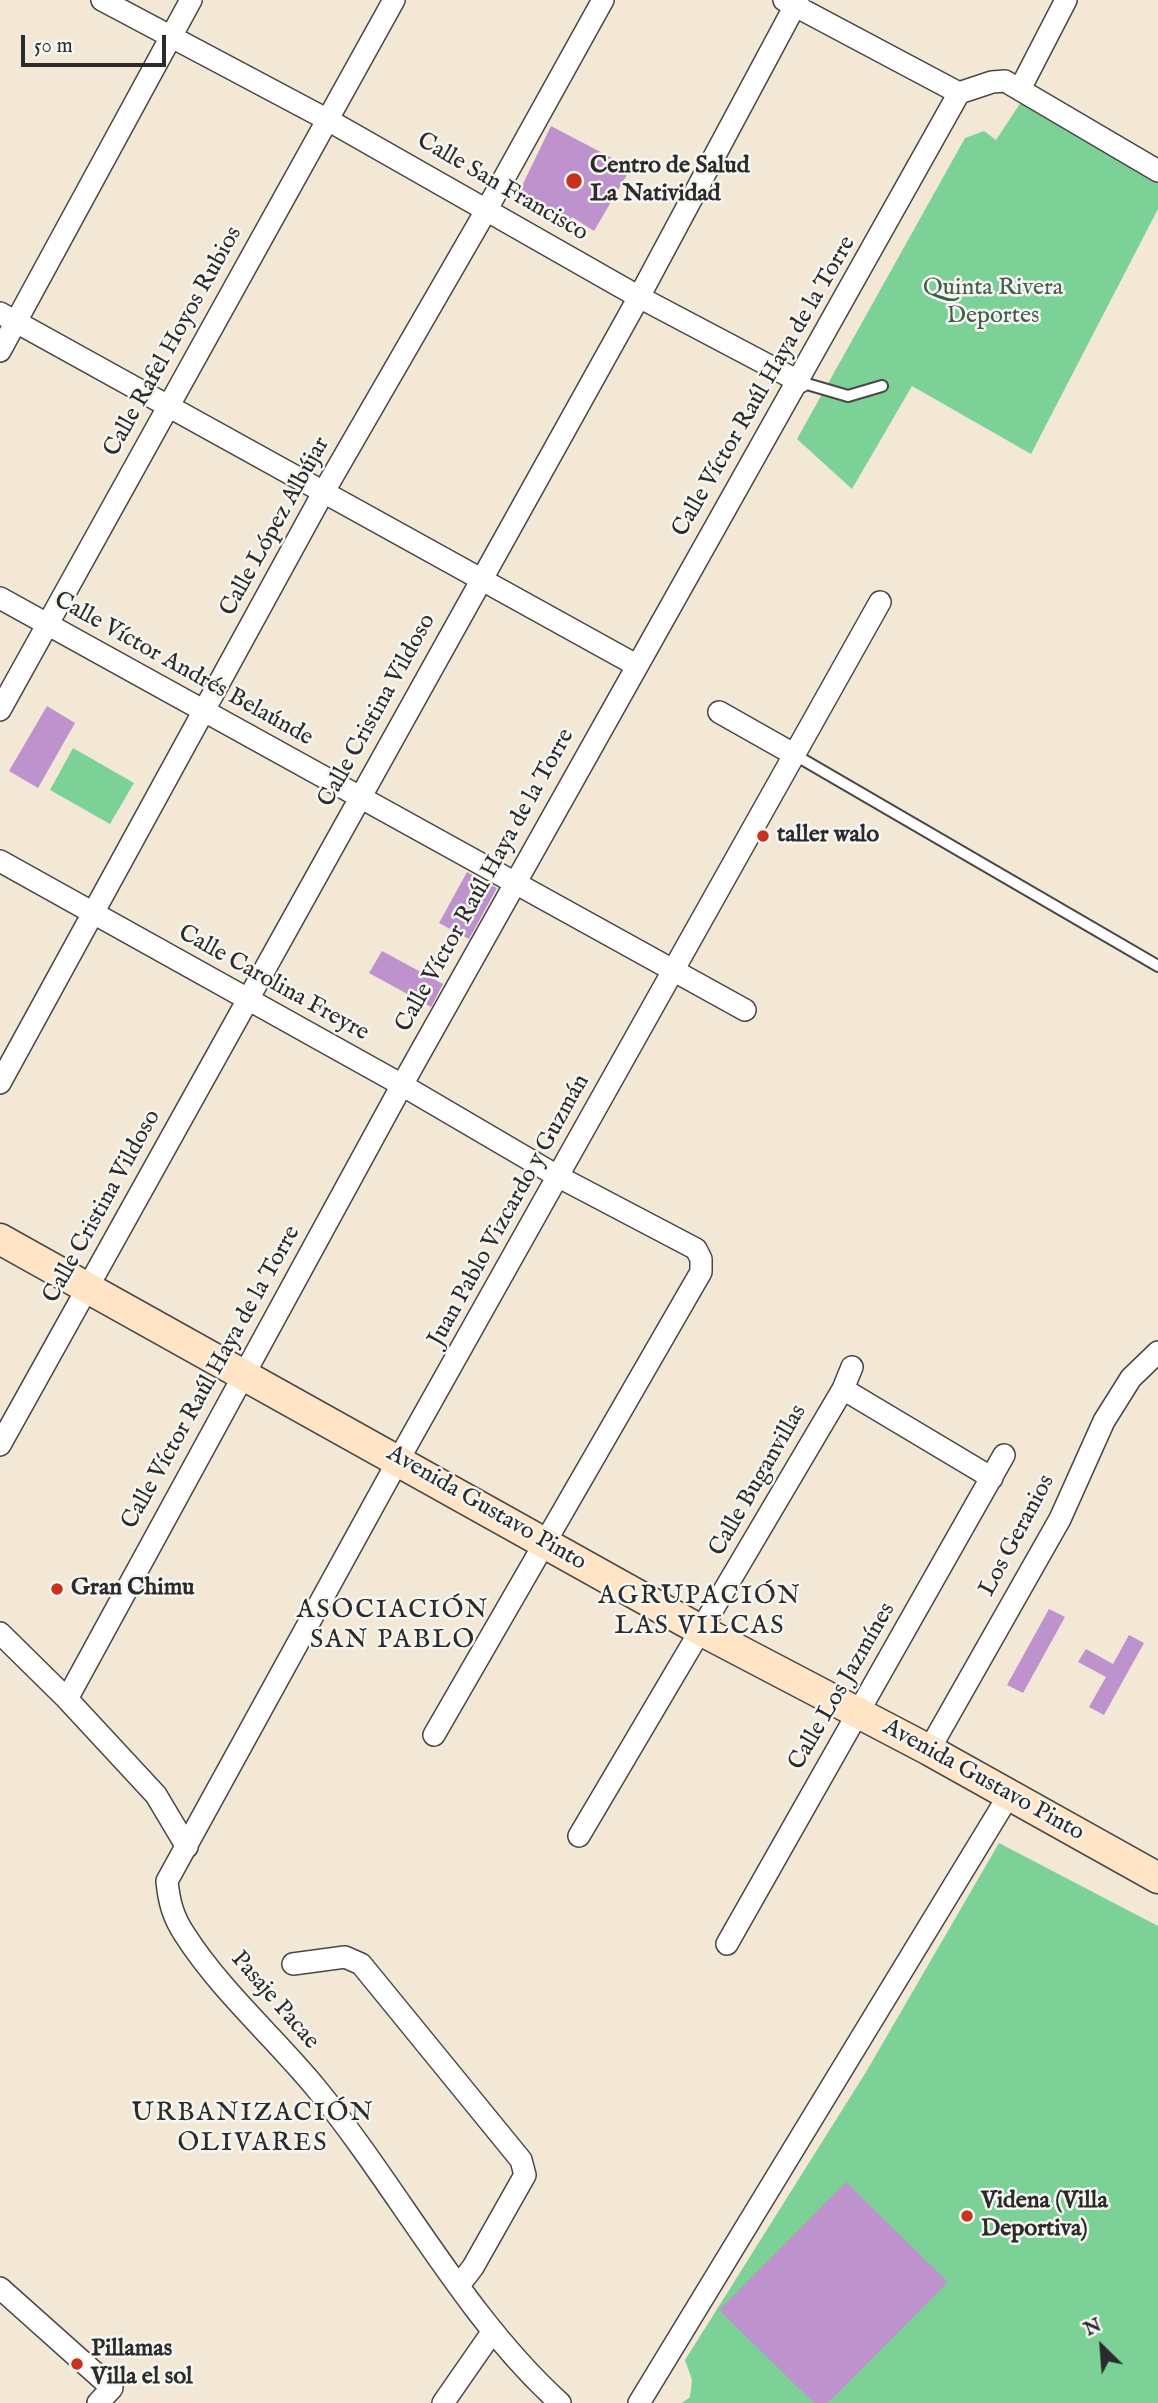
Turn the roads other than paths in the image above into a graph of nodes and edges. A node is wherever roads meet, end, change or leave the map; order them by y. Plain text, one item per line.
1 (102, 0) edge
2 (191, 0) edge
3 (394, 0) edge
4 (603, 0) edge
5 (1066, 0) edge
6 (793, 2) edge
7 (171, 38) junction
8 (1020, 89) junction
9 (959, 93) junction
10 (328, 120) junction
11 (1158, 171) edge
12 (487, 209) junction
13 (639, 297) junction
14 (8, 318) edge
15 (0, 351) edge
16 (800, 382) junction
17 (883, 386) dead end
18 (169, 404) junction
19 (323, 493) junction
20 (481, 579) junction
21 (0, 598) edge
22 (880, 602) dead end
23 (48, 625) junction
24 (636, 664) junction
25 (0, 710) edge
26 (204, 712) junction
27 (719, 712) dead end
28 (795, 755) junction
29 (359, 797) junction
30 (0, 861) edge
31 (517, 885) junction
32 (93, 915) junction
33 (1158, 966) edge
34 (675, 972) junction
35 (250, 1000) junction
36 (745, 1010) dead end
37 (0, 1083) edge
38 (402, 1085) junction
39 (559, 1177) junction
40 (0, 1239) edge
41 (88, 1287) junction
42 (1158, 1352) edge
43 (852, 1367) dead end
44 (244, 1374) junction
45 (843, 1389) junction
46 (0, 1445) edge
47 (1004, 1455) dead end
48 (399, 1459) junction
49 (992, 1478) junction
50 (547, 1543) junction
51 (702, 1631) junction
52 (0, 1633) edge
53 (67, 1699) junction
54 (859, 1713) junction
55 (433, 1735) dead end
56 (929, 1751) junction
57 (1009, 1795) junction
58 (579, 1836) dead end
59 (187, 1847) junction
60 (1158, 1878) edge
61 (727, 1944) dead end
62 (293, 1964) dead end
63 (460, 2284) junction
64 (0, 2288) edge
65 (493, 2331) junction
66 (98, 2403) edge
67 (443, 2403) edge
68 (560, 2403) edge
69 (639, 2403) edge

1 - 7 street, Calle San Francisco
2 - 7 street
3 - 10 street, Calle Rafel Hoyos Rubios
4 - 12 street, Calle López Albújar
5 - 8 street
6 - 9 street
6 - 13 street, Calle Cristina Vildoso
7 - 10 street, Calle San Francisco
7 - 14 street
8 - 9 street
8 - 11 street
9 - 16 street, Calle Víctor Raúl Haya de la Torre
10 - 12 street, Calle San Francisco
10 - 18 street, Calle Rafel Hoyos Rubios
12 - 13 street, Calle San Francisco
12 - 19 street, Calle López Albújar
13 - 16 street, Calle San Francisco
13 - 20 street, Calle Cristina Vildoso
14 - 15 street
14 - 18 street
16 - 17 lane, Calle San Francisco
16 - 24 street, Calle Víctor Raúl Haya de la Torre
18 - 19 street
18 - 23 street, Calle Rafel Hoyos Rubios
19 - 20 street
19 - 26 street, Calle López Albújar
20 - 24 street
20 - 29 street, Calle Cristina Vildoso
21 - 23 street, Calle Víctor Andrés Belaúnde
22 - 28 street, Juan Pablo Vizcardo y Guzmán
23 - 25 street, Calle Rafel Hoyos Rubios
23 - 26 street, Calle Víctor Andrés Belaúnde
24 - 31 street, Calle Víctor Raúl Haya de la Torre
26 - 29 street, Calle Víctor Andrés Belaúnde
26 - 32 street, Calle López Albújar
27 - 28 street
28 - 33 lane
28 - 34 street, Juan Pablo Vizcardo y Guzmán
29 - 31 street, Calle Víctor Andrés Belaúnde
29 - 35 street, Calle Cristina Vildoso
30 - 32 street, Calle Carolina Freyre
31 - 34 street, Calle Víctor Andrés Belaúnde
31 - 38 street, Calle Víctor Raúl Haya de la Torre
32 - 35 street, Calle Carolina Freyre
32 - 37 street, Calle López Albújar
34 - 36 street, Calle Víctor Andrés Belaúnde
34 - 39 street, Juan Pablo Vizcardo y Guzmán
35 - 38 street, Calle Carolina Freyre
35 - 41 street, Calle Cristina Vildoso
38 - 39 street, Calle Carolina Freyre
38 - 44 street, Calle Víctor Raúl Haya de la Torre
39 - 48 street, Juan Pablo Vizcardo y Guzmán
39 - 50 street, Calle Carolina Freyre
40 - 41 main road, Avenida Gustavo Pinto
41 - 44 main road, Avenida Gustavo Pinto
41 - 46 street, Calle Cristina Vildoso
42 - 56 street, Los Geranios
43 - 45 street, Calle Buganvillas
44 - 48 main road, Avenida Gustavo Pinto
44 - 53 street, Calle Víctor Raúl Haya de la Torre
45 - 49 street
45 - 51 street, Calle Buganvillas
47 - 49 street, Calle Los Jazmínes
48 - 50 main road, Avenida Gustavo Pinto
48 - 59 street, Juan Pablo Vizcardo y Guzmán
49 - 54 street, Calle Los Jazmínes
50 - 51 main road, Avenida Gustavo Pinto
50 - 55 street
51 - 54 main road, Avenida Gustavo Pinto
51 - 58 street, Calle Buganvillas
52 - 53 street
53 - 59 street
54 - 56 main road, Avenida Gustavo Pinto
54 - 61 street, Calle Los Jazmínes
56 - 57 main road, Avenida Gustavo Pinto
57 - 60 main road, Avenida Gustavo Pinto
57 - 69 street
59 - 63 street, Pasaje Pacae
62 - 63 street
63 - 65 street, Pasaje Pacae
64 - 66 street
65 - 67 street
65 - 68 street, Pasaje Pacae

